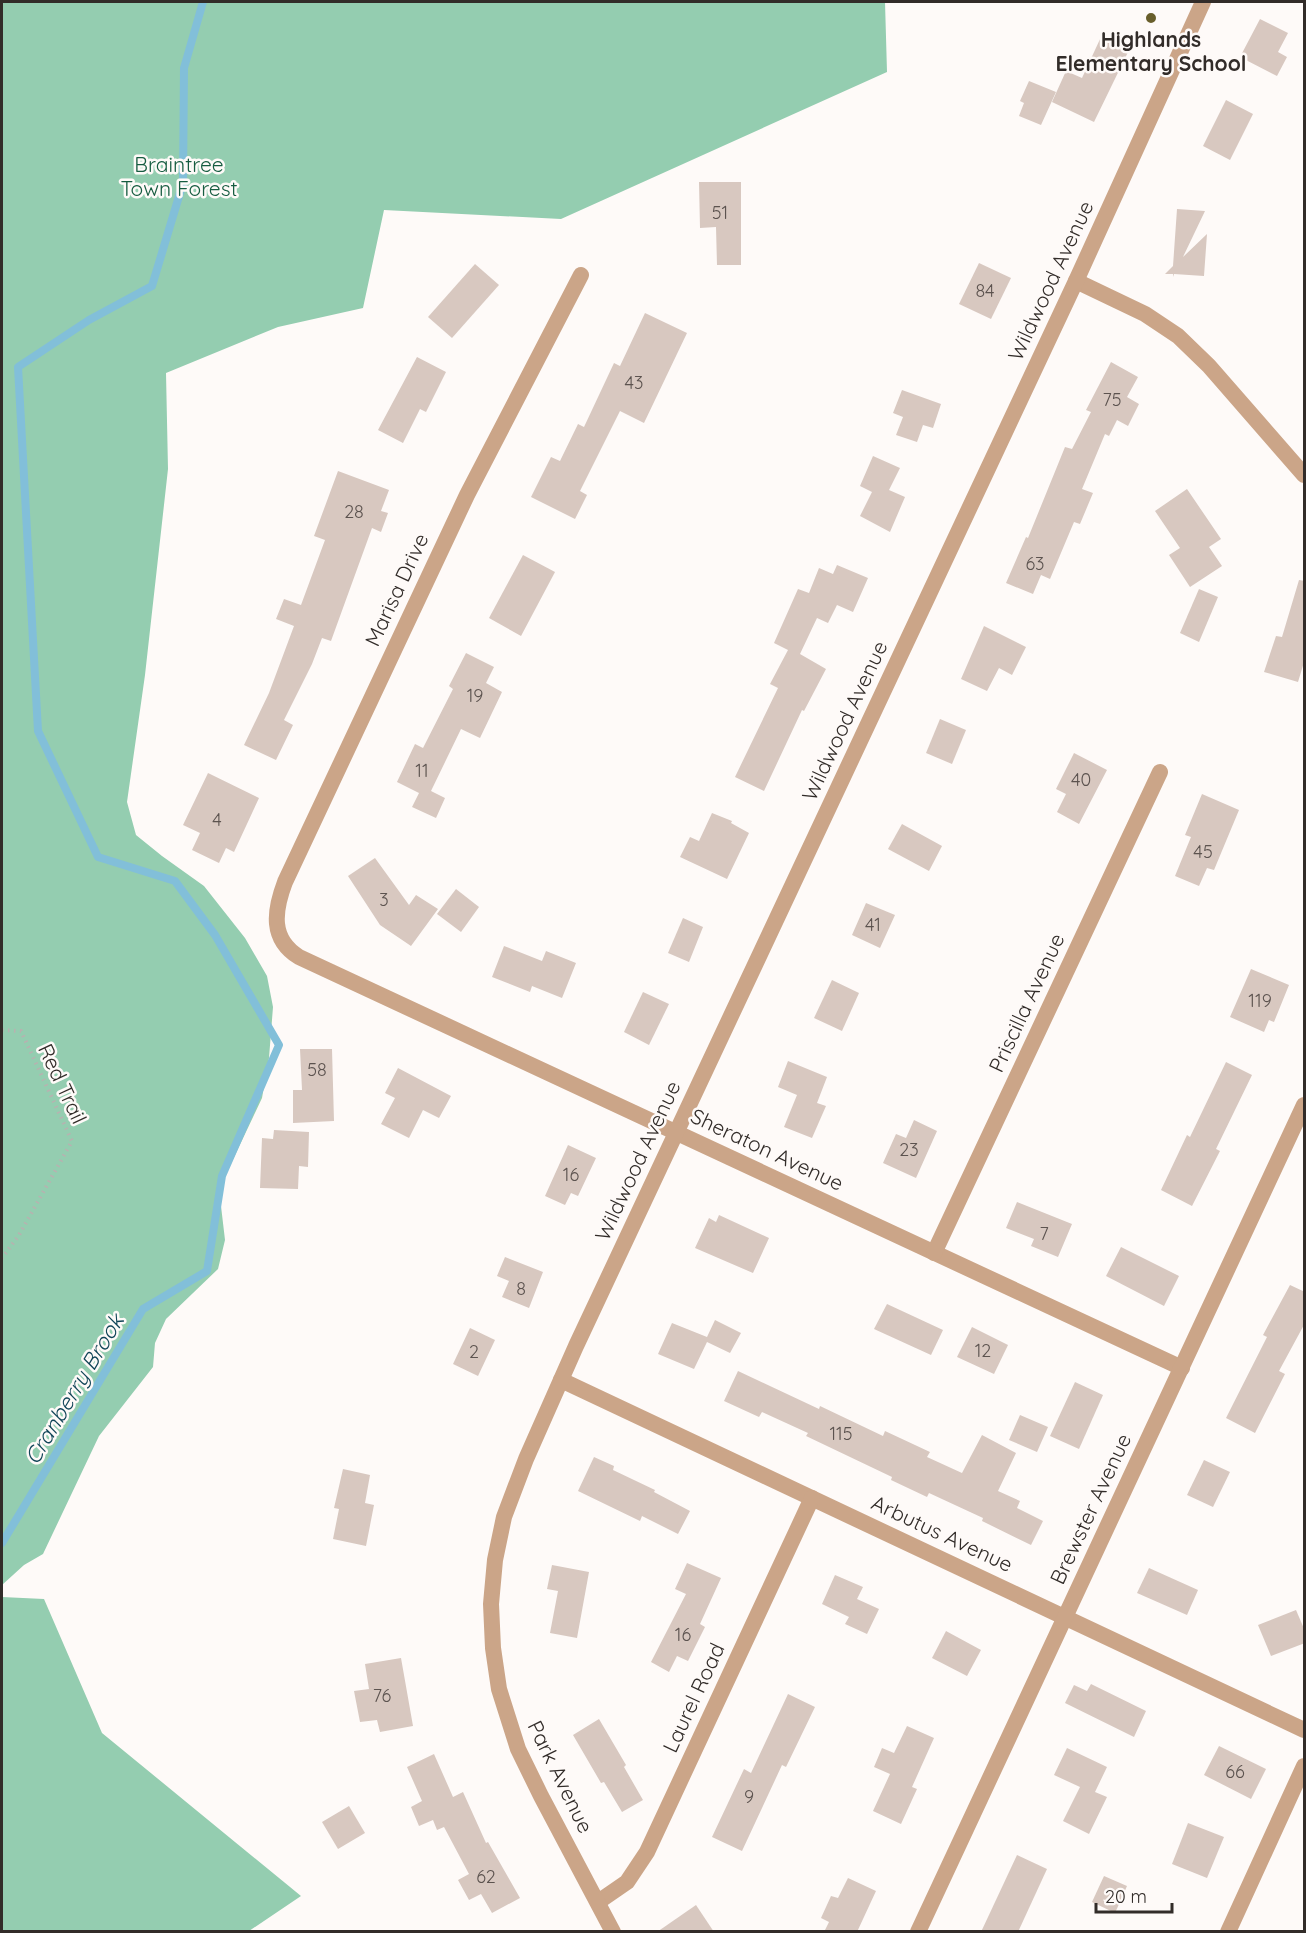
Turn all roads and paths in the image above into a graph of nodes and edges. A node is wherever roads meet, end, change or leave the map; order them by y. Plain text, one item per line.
1 (1203, 2) edge
2 (581, 275) dead end
3 (1076, 281) junction
4 (1305, 476) edge
5 (1160, 771) dead end
6 (278, 933) joint
7 (2, 1030) edge
8 (1305, 1105) edge
9 (676, 1133) junction
10 (934, 1253) junction
11 (2, 1258) edge
12 (1182, 1368) junction
13 (561, 1380) junction
14 (526, 1459) joint
15 (812, 1498) junction
16 (1065, 1617) junction
17 (1305, 1730) edge
18 (1305, 1766) edge
19 (597, 1902) junction
20 (613, 1932) edge
21 (918, 1932) edge
22 (1228, 1932) edge

1 - 3 street, Wildwood Avenue
2 - 6 street, Marisa Drive
3 - 4 street
3 - 9 street, Wildwood Avenue
5 - 10 street, Priscilla Avenue
6 - 9 street, Sheraton Avenue
7 - 11 path, Red Trail
8 - 12 street, Brewster Avenue
9 - 10 street, Sheraton Avenue
9 - 13 street, Wildwood Avenue
10 - 12 street, Sheraton Avenue
12 - 16 street, Brewster Avenue
13 - 14 street, Wildwood Avenue
13 - 15 street, Arbutus Avenue
14 - 19 street, Park Avenue
15 - 16 street, Arbutus Avenue
15 - 19 street, Laurel Road
16 - 17 street, Arbutus Avenue
16 - 21 street, Brewster Avenue
18 - 22 street
19 - 20 street, Park Avenue

